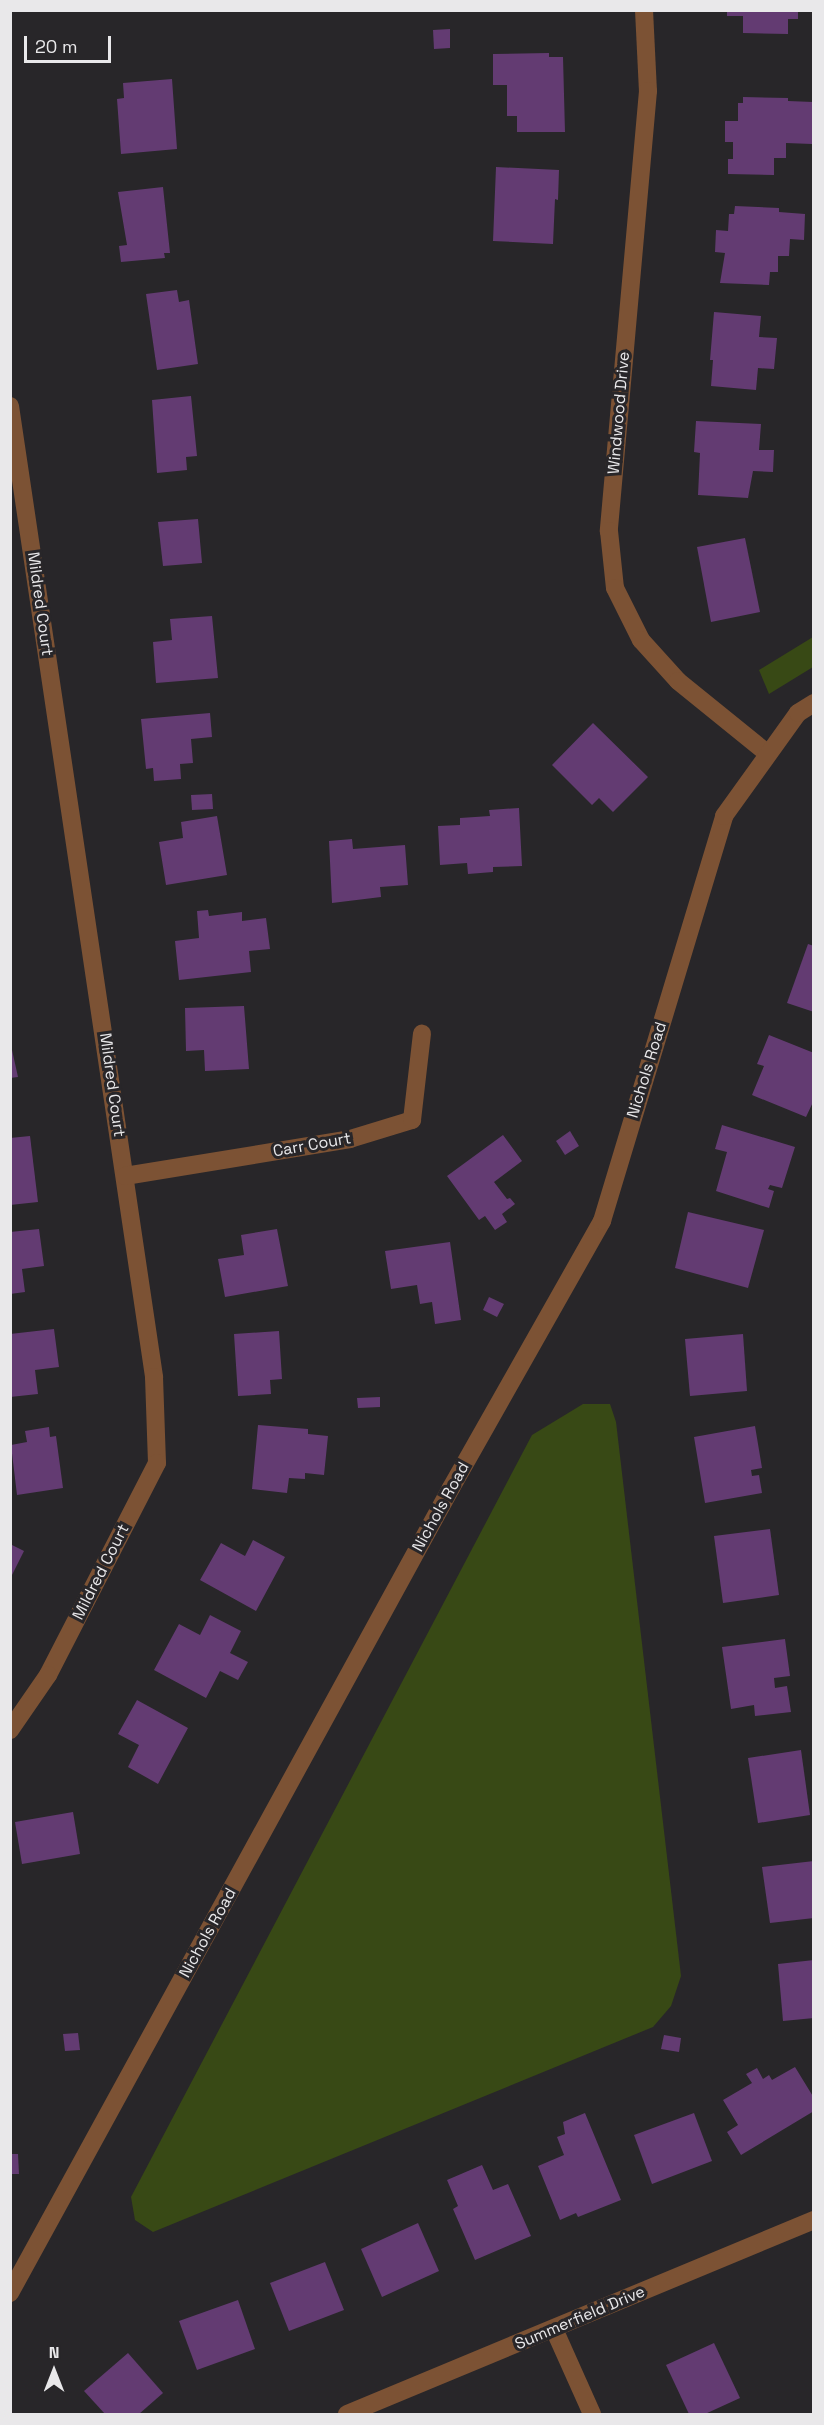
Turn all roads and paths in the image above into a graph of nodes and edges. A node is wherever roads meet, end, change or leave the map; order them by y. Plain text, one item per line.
1 (644, 10) edge
2 (10, 406) edge
3 (813, 703) edge
4 (767, 753) junction
5 (422, 1034) dead end
6 (125, 1176) junction
7 (10, 1730) edge
8 (813, 2220) edge
9 (10, 2293) edge
10 (554, 2329) junction
11 (347, 2415) edge
12 (592, 2415) edge

1 - 4 street, Windwood Drive
2 - 6 street, Mildred Court
3 - 4 street, Nichols Road
4 - 9 street, Nichols Road
5 - 6 street, Carr Court
6 - 7 street, Mildred Court
8 - 10 street, Summerfield Drive
10 - 11 street, Summerfield Drive
10 - 12 street

